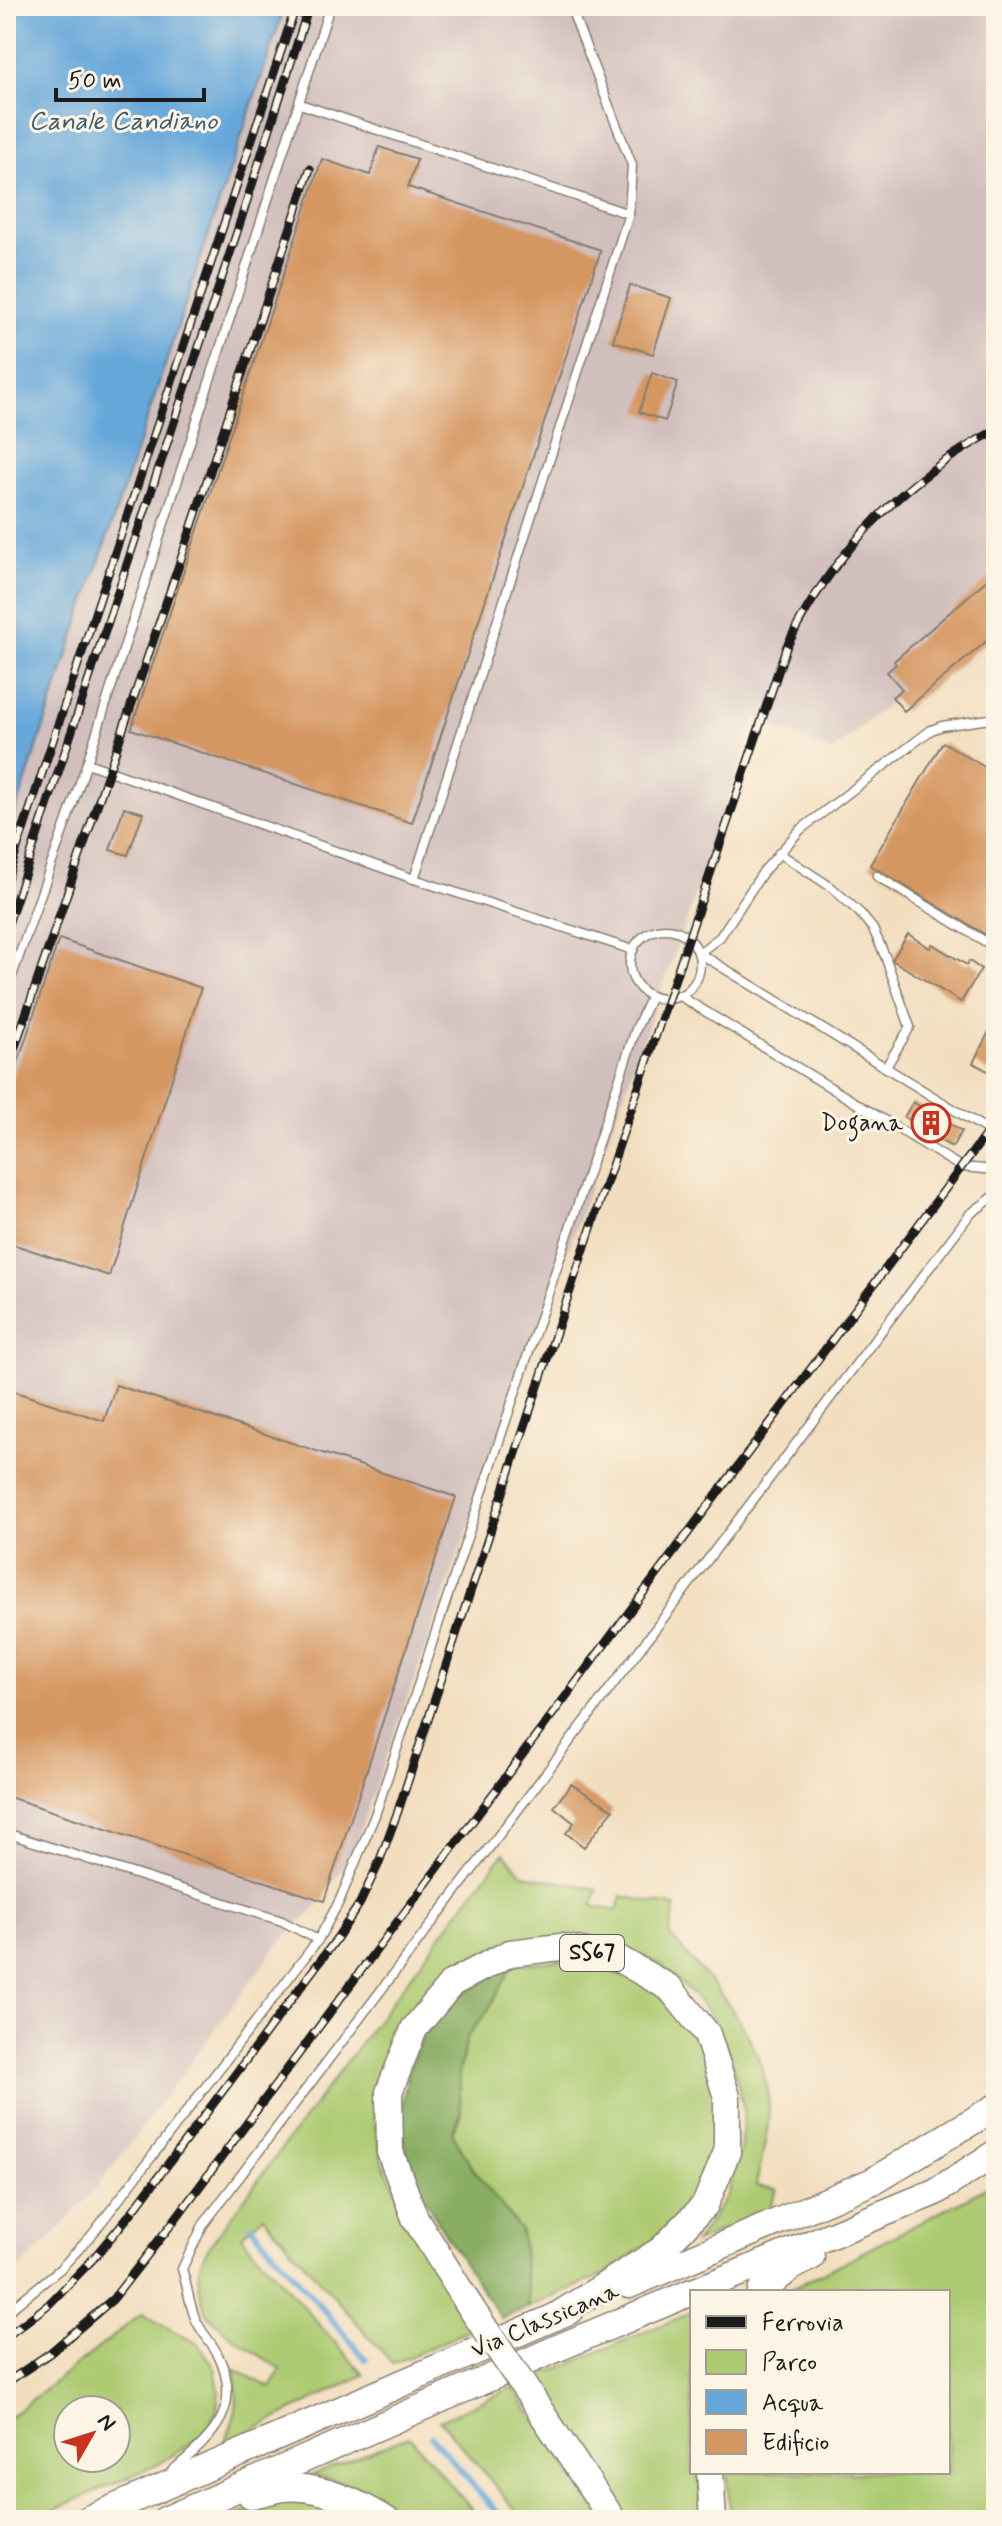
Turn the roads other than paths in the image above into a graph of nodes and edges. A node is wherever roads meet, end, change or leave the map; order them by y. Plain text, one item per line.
1 (330, 6) edge
2 (570, 6) edge
3 (300, 104) junction
4 (629, 214) junction
5 (996, 718) edge
6 (87, 763) junction
7 (779, 853) junction
8 (877, 876) dead end
9 (414, 879) junction
10 (996, 948) edge
11 (633, 950) junction
12 (699, 953) junction
13 (6, 993) edge
14 (651, 996) junction
15 (680, 996) junction
16 (886, 1067) junction
17 (996, 1139) edge
18 (996, 1170) edge
19 (996, 1195) edge
20 (6, 1833) edge
21 (318, 1940) junction
22 (996, 2095) edge
23 (996, 2107) edge
24 (996, 2153) edge
25 (919, 2156) junction
26 (935, 2192) junction
27 (697, 2290) edge
28 (763, 2290) edge
29 (690, 2293) edge
30 (6, 2313) edge
31 (555, 2317) junction
32 (710, 2474) edge
33 (147, 2494) junction
34 (193, 2508) junction
35 (86, 2520) edge
36 (165, 2520) edge
37 (386, 2520) edge
38 (613, 2520) edge
39 (713, 2520) edge

1 - 3 lane
2 - 4 lane
3 - 4 lane
3 - 6 lane
4 - 9 lane
5 - 7 lane
6 - 9 lane
6 - 13 lane
7 - 12 lane
7 - 16 lane
8 - 10 lane
9 - 11 lane
11 - 12 lane
11 - 14 lane
12 - 15 lane
12 - 16 lane
14 - 15 lane
14 - 21 lane
15 - 18 lane
16 - 17 lane
19 - 33 lane
20 - 21 lane
21 - 30 lane
22 - 25 highway
23 - 25 highway, Via Classicana
24 - 26 highway, Via Classicana
25 - 31 highway, Via Classicana
26 - 27 highway, Via Classicana
26 - 28 highway
29 - 34 highway, Via Classicana
31 - 33 highway, Via Classicana / SS67
31 - 38 highway, SS67, bridge
32 - 39 highway
33 - 35 highway, Via Classicana / SS67
34 - 36 highway, Via Classicana
34 - 37 highway

